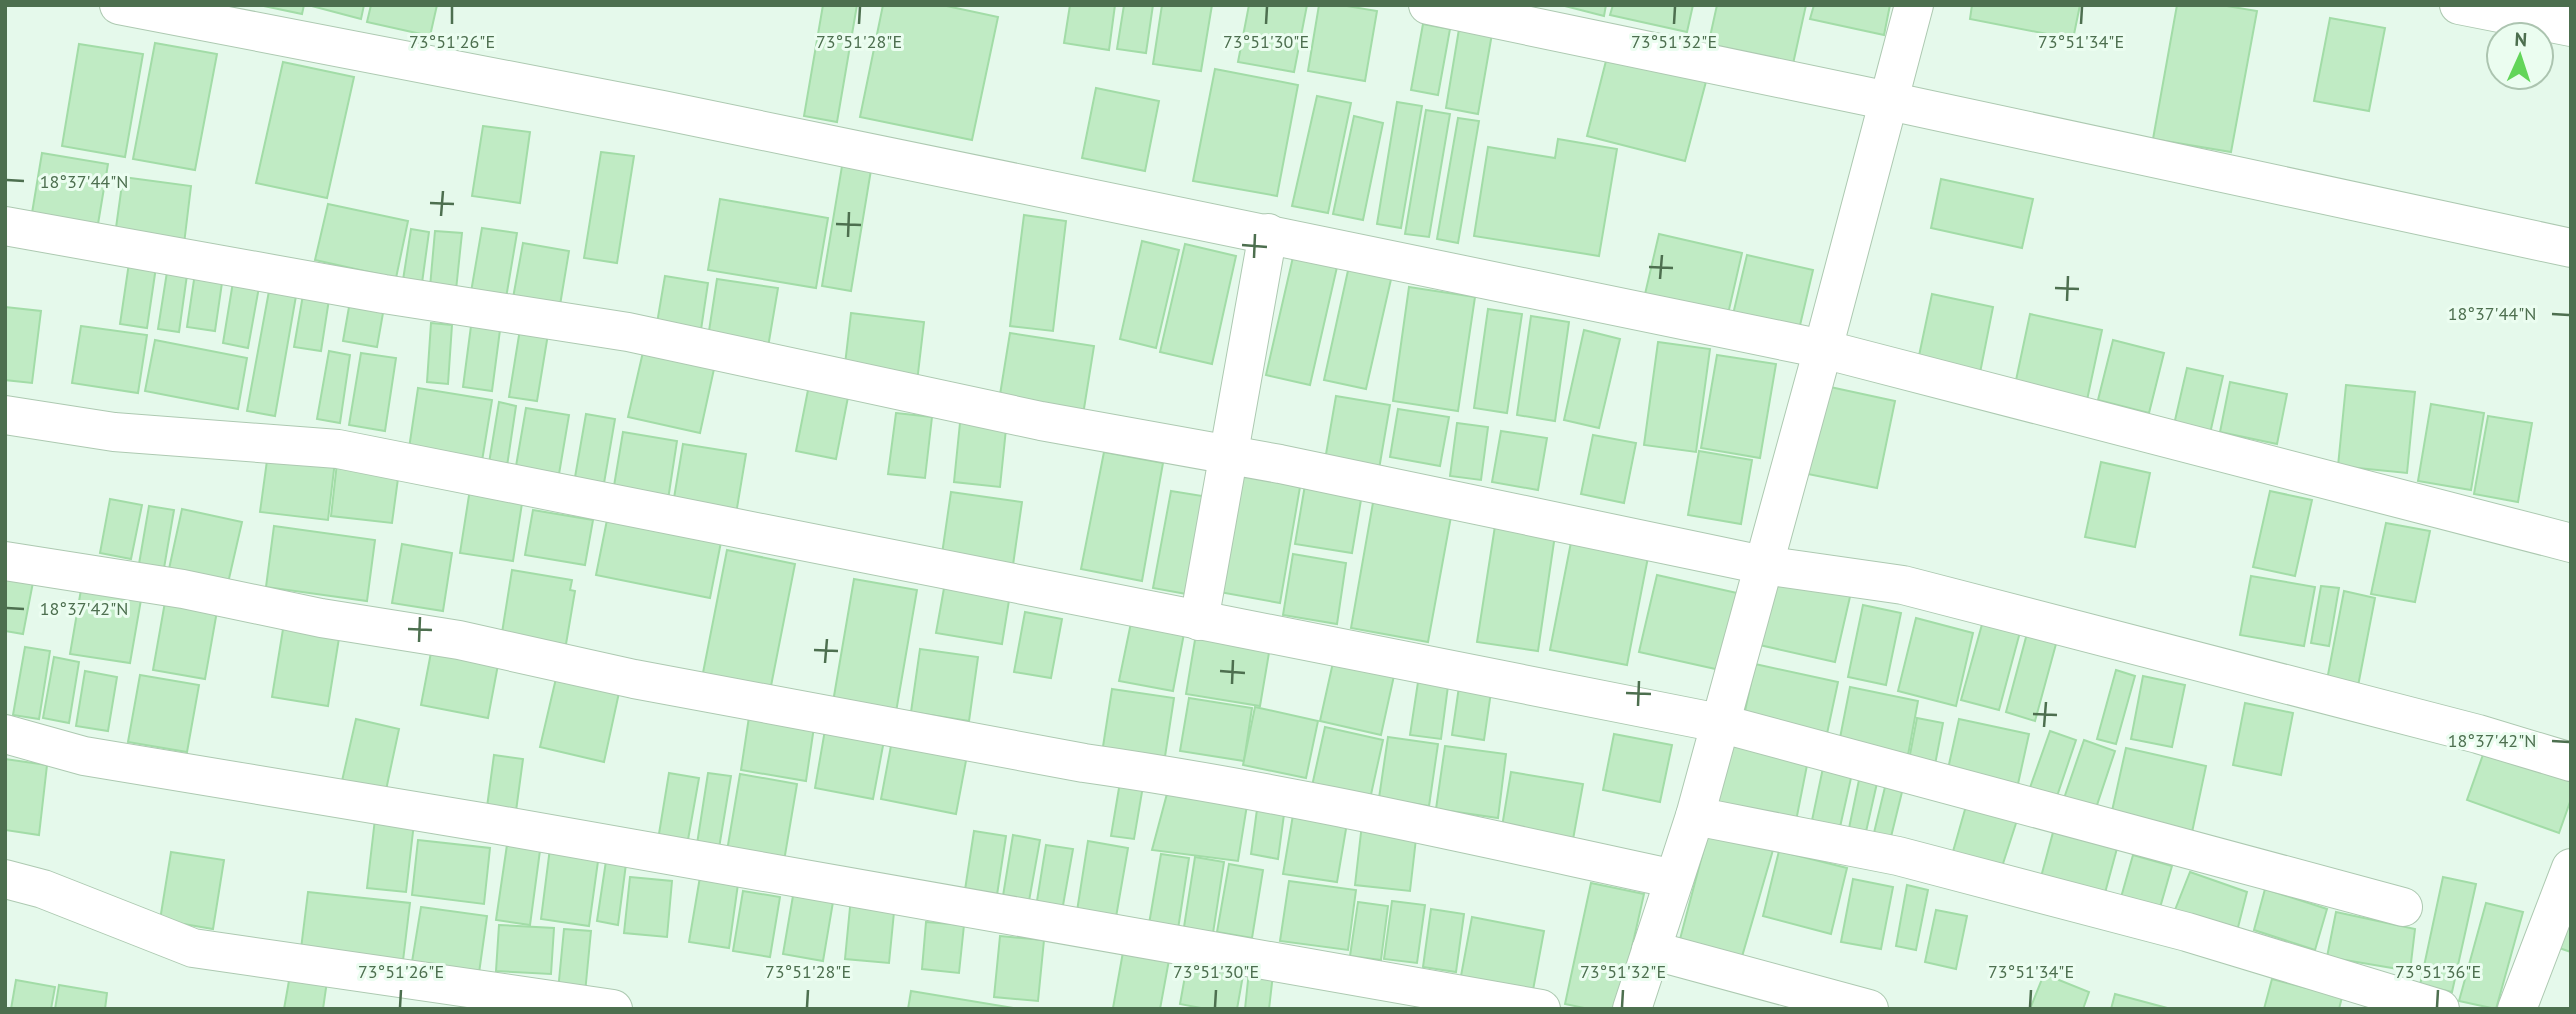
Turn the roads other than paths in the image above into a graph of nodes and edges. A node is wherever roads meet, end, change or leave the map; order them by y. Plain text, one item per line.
1 (119, 5) edge
2 (1428, 5) edge
3 (1914, 5) edge
4 (2459, 5) edge
5 (2571, 27) edge
6 (1889, 101) junction
7 (5, 226) edge
8 (1268, 233) junction
9 (2571, 248) edge
10 (1823, 349) junction
11 (5, 415) edge
12 (1229, 454) junction
13 (2571, 543) edge
14 (5, 561) edge
15 (1763, 565) junction
16 (1199, 621) junction
17 (1719, 723) junction
18 (5, 734) edge
19 (2571, 762) edge
20 (1695, 816) junction
21 (2571, 868) edge
22 (5, 879) edge
23 (1674, 879) junction
24 (2403, 908) dead end
25 (1651, 950) junction
26 (613, 1009) edge
27 (1541, 1009) edge
28 (1632, 1009) edge
29 (1870, 1009) edge
30 (2440, 1009) edge
31 (2517, 1009) edge

1 - 8 street
2 - 6 street
3 - 6 street
4 - 5 street
6 - 9 street
6 - 10 street
7 - 12 street
8 - 10 street
8 - 12 street
10 - 13 street
10 - 15 street
11 - 16 street
12 - 15 street
12 - 16 street
14 - 23 street
15 - 17 street
15 - 19 street
16 - 17 street
17 - 20 street
17 - 24 street
18 - 27 street
20 - 23 street
20 - 30 street
21 - 31 street
22 - 26 street
23 - 25 street
25 - 28 street
25 - 29 street

